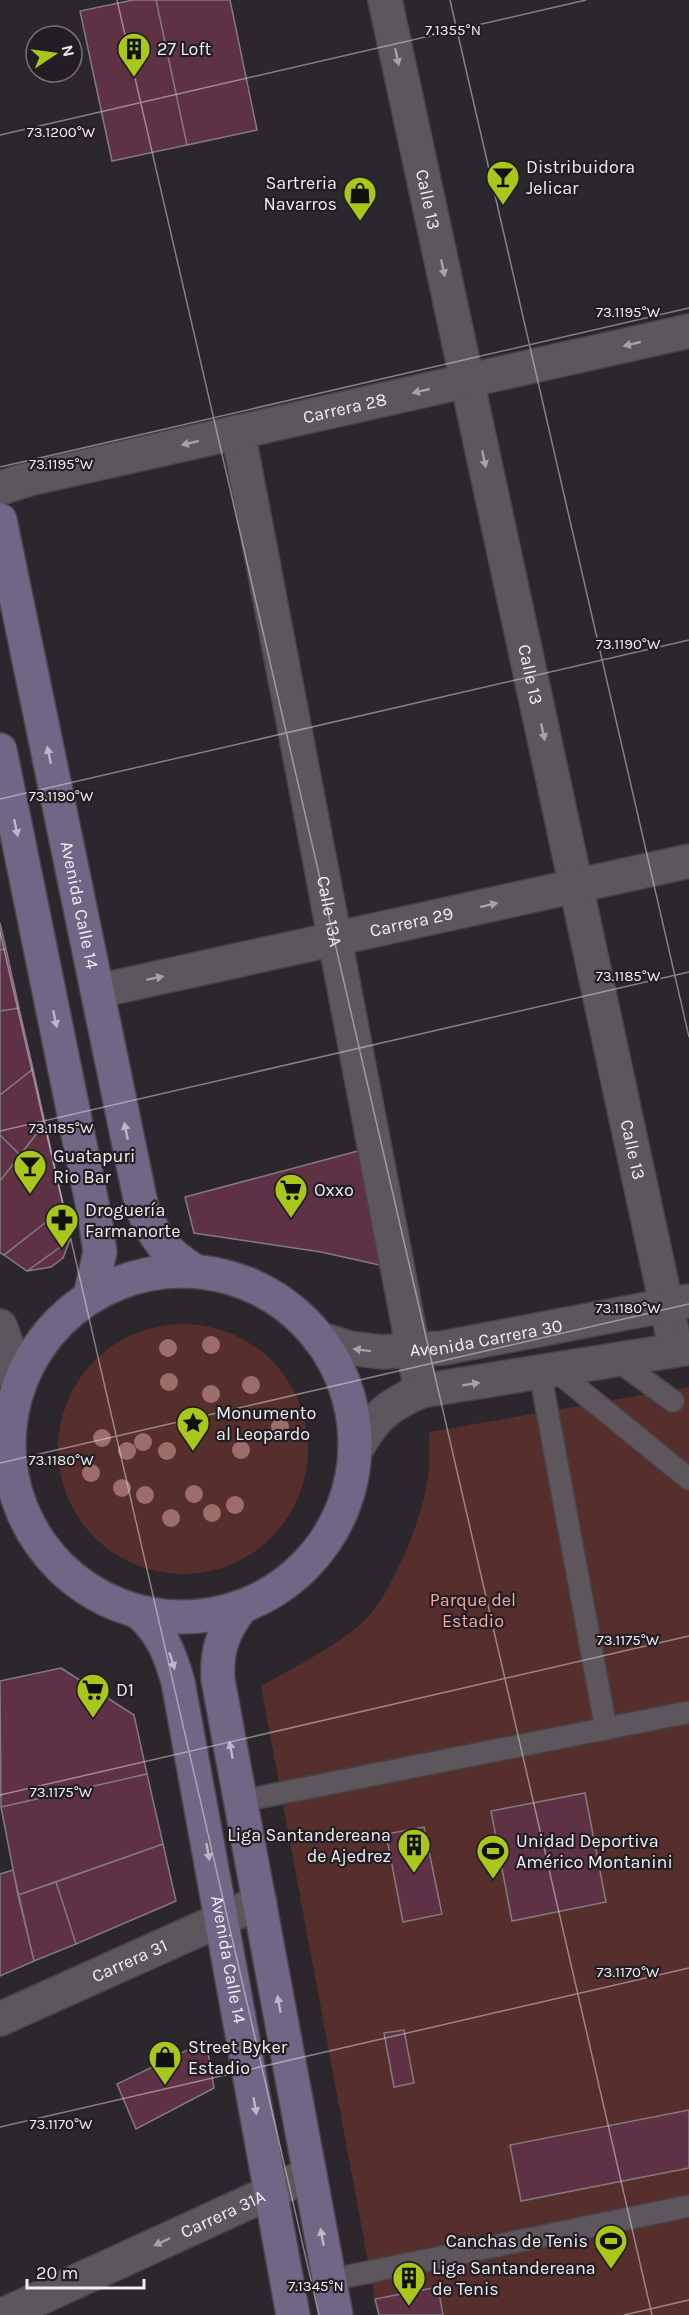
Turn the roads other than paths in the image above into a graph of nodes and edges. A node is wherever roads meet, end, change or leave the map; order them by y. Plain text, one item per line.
1 (385, 0) edge
2 (689, 331) edge
3 (467, 381) junction
4 (238, 432) junction
5 (0, 488) edge
6 (0, 520) edge
7 (0, 750) edge
8 (689, 861) edge
9 (576, 885) junction
10 (335, 939) junction
11 (98, 991) junction
12 (195, 1271) junction
13 (90, 1296) junction
14 (677, 1303) edge
15 (0, 1326) edge
16 (318, 1338) junction
17 (682, 1349) edge
18 (414, 1350) junction
19 (617, 1360) junction
20 (548, 1371) junction
21 (18, 1389) junction
22 (421, 1390) junction
23 (673, 1401) dead end
24 (5, 1438) edge
25 (355, 1451) junction
26 (689, 1479) edge
27 (241, 1608) junction
28 (140, 1613) junction
29 (689, 1712) edge
30 (606, 1729) junction
31 (241, 1801) junction
32 (260, 1902) junction
33 (221, 1919) junction
34 (0, 2019) edge
35 (310, 2174) junction
36 (270, 2192) junction
37 (689, 2206) edge
38 (330, 2280) junction
39 (3, 2315) edge
40 (293, 2315) edge
41 (336, 2315) edge

1 -> 3 street, Calle 13
2 -> 3 street, Carrera 28
3 -> 4 street, Carrera 28
3 -> 9 street, Calle 13
4 -> 5 street, Carrera 28
4 - 10 street, Calle 13A
11 -> 6 main road, Avenida Calle 14
7 -> 13 main road
8 - 9 street, Carrera 29
10 -> 9 street, Carrera 29
9 - 14 street, Calle 13
11 -> 10 street, Carrera 29
10 - 18 street, Calle 13A
12 -> 11 main road, Avenida Calle 14
12 - 13 main road
12 - 16 main road
13 - 21 main road
14 - 17 street, Calle 13
14 - 18 street, Avenida Carrera 30
15 - 21 street
18 -> 16 street, Avenida Carrera 30
16 - 25 main road
17 - 19 street
18 - 22 street, Calle 13A
19 - 20 street
19 - 23 lane
22 -> 20 street
20 - 26 lane
20 - 30 lane
21 - 24 main road
22 - 25 street
24 - 28 main road
25 - 27 main road
27 - 28 main road
31 -> 27 main road
28 -> 33 main road, Avenida Calle 14
29 - 30 lane
30 - 31 lane
31 - 32 main road
32 - 33 street, Carrera 31
35 -> 32 main road
33 - 34 street, Carrera 31
33 -> 36 main road, Avenida Calle 14
35 - 36 street, Carrera 31A
38 -> 35 main road
36 -> 39 street, Carrera 31A
36 - 40 main road, Avenida Calle 14
37 - 38 lane
38 - 41 main road

